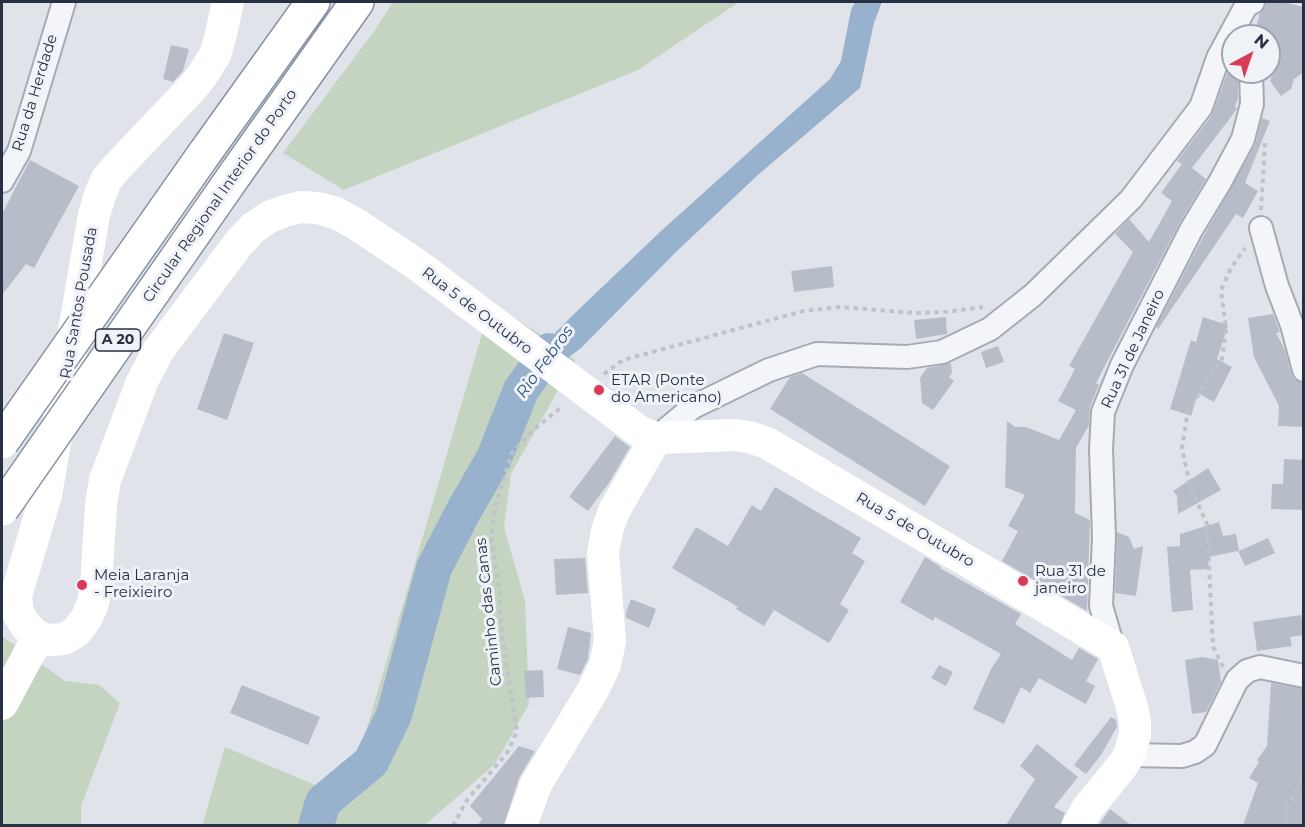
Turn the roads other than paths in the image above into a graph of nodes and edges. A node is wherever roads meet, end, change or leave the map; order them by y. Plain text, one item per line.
1 (64, 2) edge
2 (228, 2) edge
3 (313, 2) edge
4 (357, 2) edge
5 (1249, 4) edge
6 (1248, 24) edge
7 (1251, 84) edge
8 (2, 181) edge
9 (1261, 228) road end
10 (1304, 370) edge
11 (656, 438) junction
12 (2, 442) edge
13 (2, 509) edge
14 (38, 637) junction
15 (1113, 647) junction
16 (1304, 676) edge
17 (2, 704) edge
18 (1129, 754) junction
19 (521, 825) edge
20 (1078, 825) edge

1 - 8 street, Rua da Herdade
2 - 14 street, Rua Santos Pousada
3 - 12 highway, A 20, bridge
4 - 13 highway, Circular Regional Interior do Porto / A 20, bridge
5 - 6 street
5 - 11 street
7 - 15 street, Rua 31 de Janeiro
9 - 10 street
11 - 14 street, Rua 5 de Outubro
11 - 15 street, Rua 5 de Outubro
11 - 19 street
14 - 17 street
15 - 18 street
16 - 18 street
18 - 20 street

